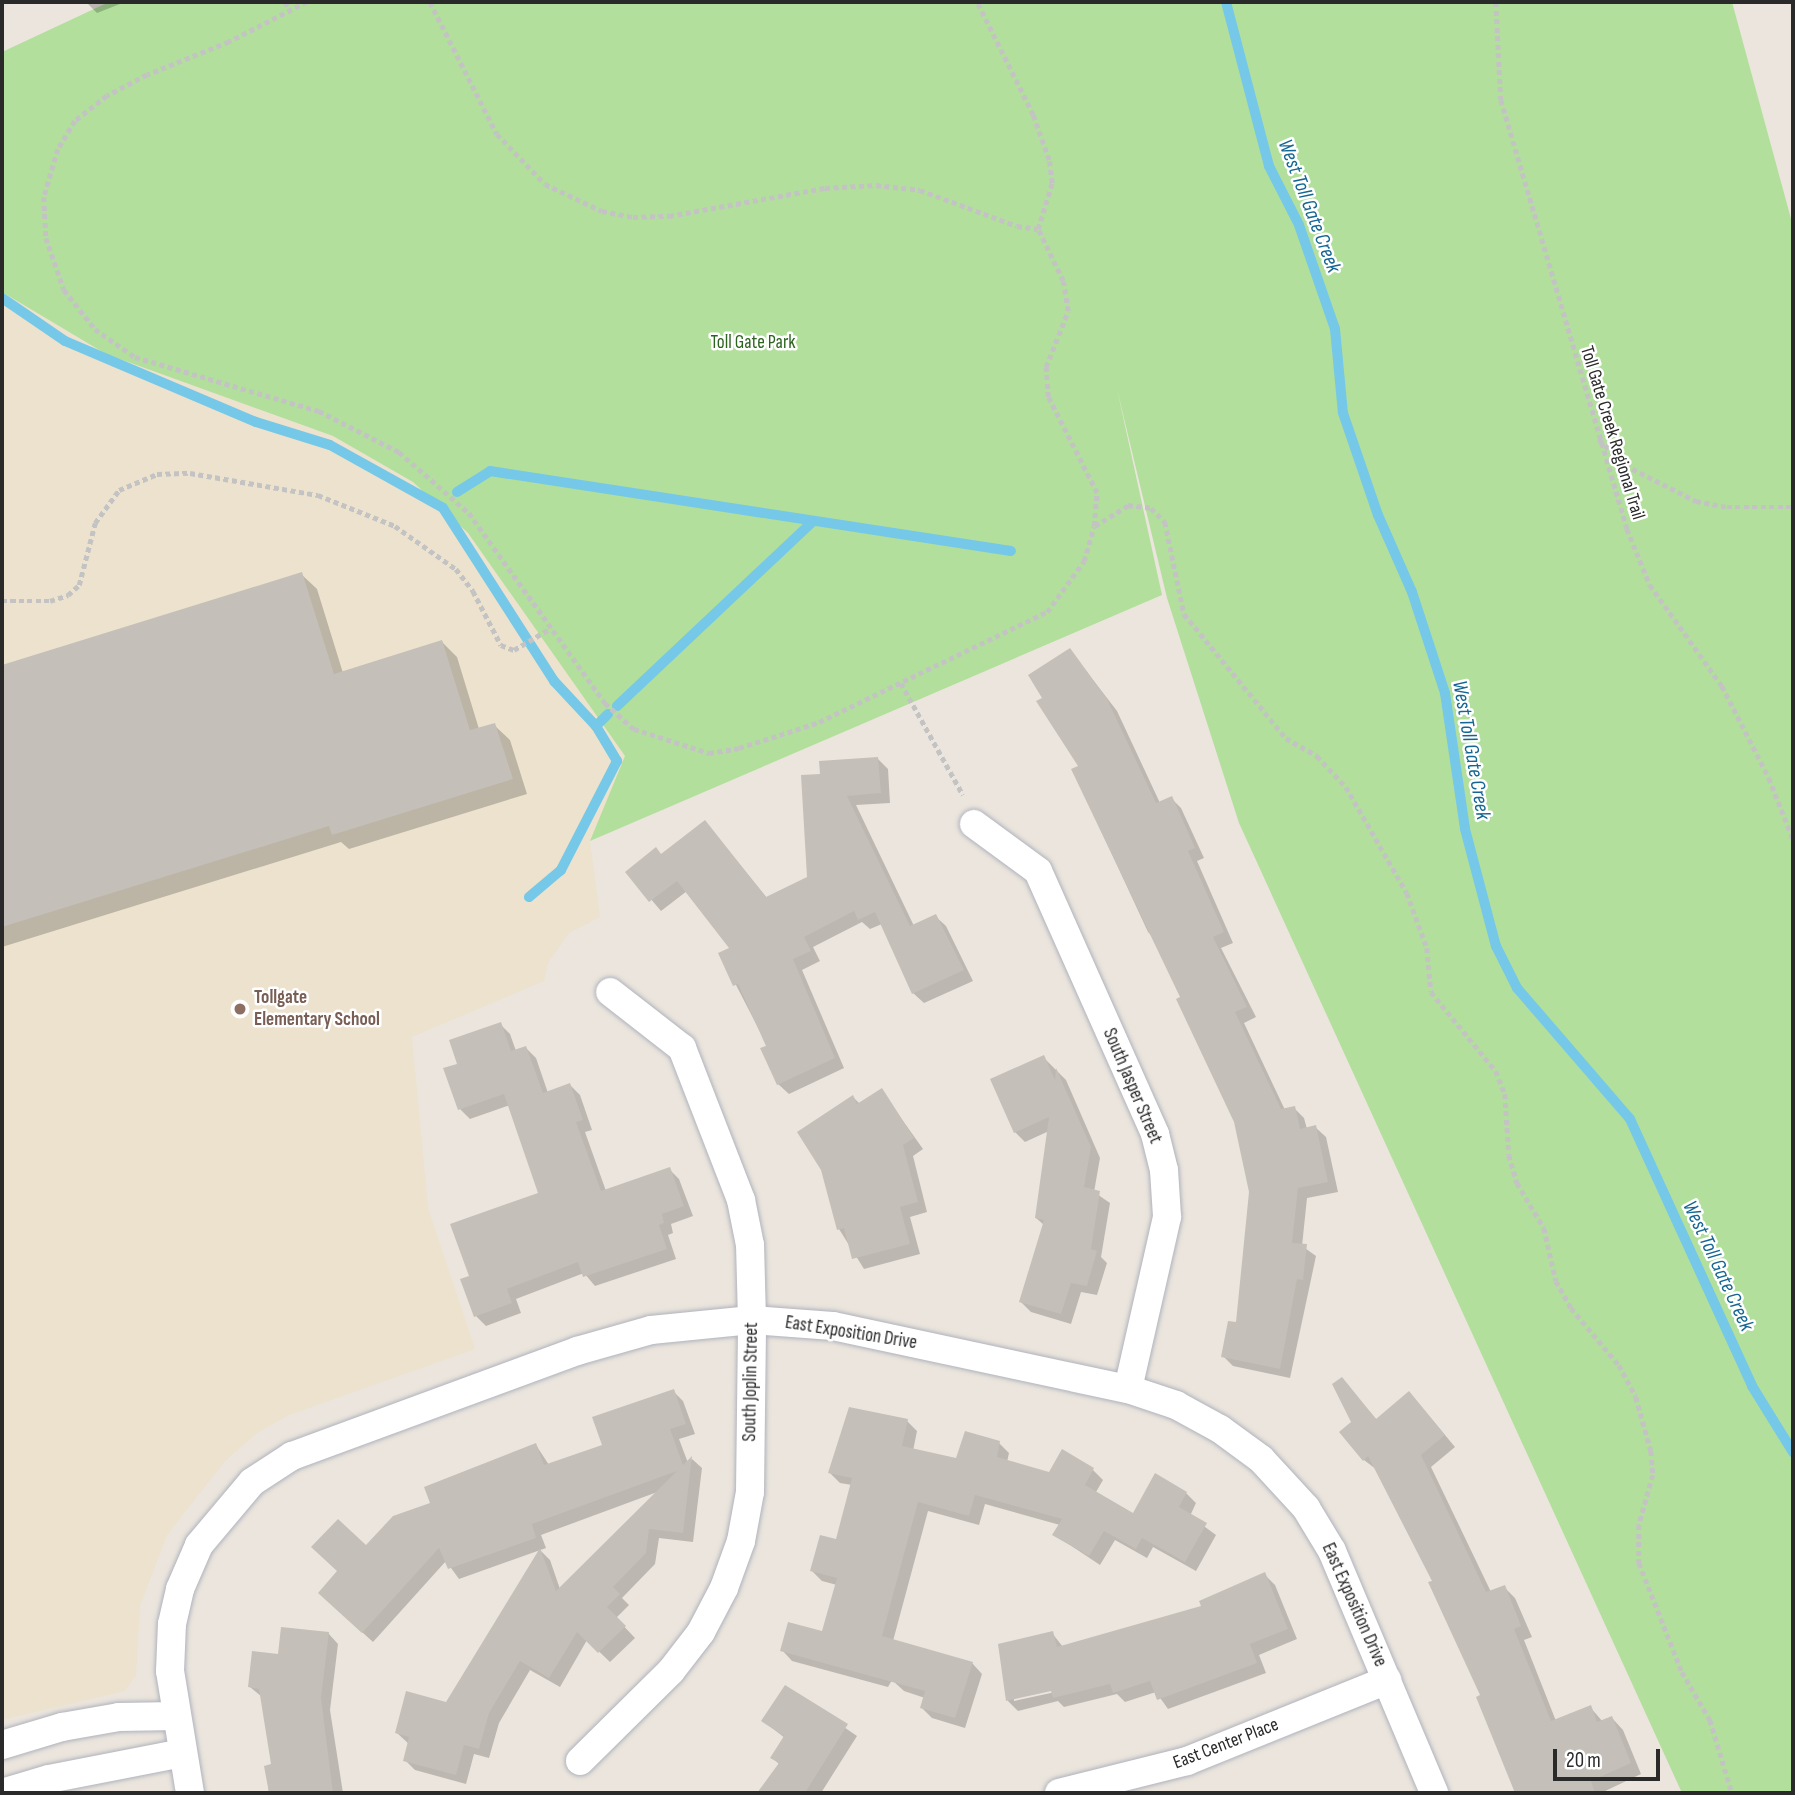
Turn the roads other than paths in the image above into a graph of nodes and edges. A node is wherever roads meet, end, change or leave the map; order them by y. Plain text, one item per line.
1 (974, 824) road end
2 (610, 992) dead end
3 (752, 1320) junction
4 (1128, 1389) junction
5 (1387, 1680) junction
6 (176, 1716) junction
7 (2, 1745) edge
8 (183, 1753) junction
9 (580, 1761) dead end
10 (2, 1793) edge
11 (190, 1793) edge
12 (1059, 1793) edge
13 (1434, 1793) edge

1 - 4 street, South Jasper Street
2 - 3 street, South Joplin Street
3 - 4 street, East Exposition Drive
3 - 6 street, East Exposition Drive
3 - 9 street, South Joplin Street
4 - 5 street, East Exposition Drive
5 - 12 street, East Center Place
5 - 13 street, East Exposition Drive
6 - 7 street
6 - 8 street, East Exposition Drive
8 - 10 street
8 - 11 street, East Exposition Drive

